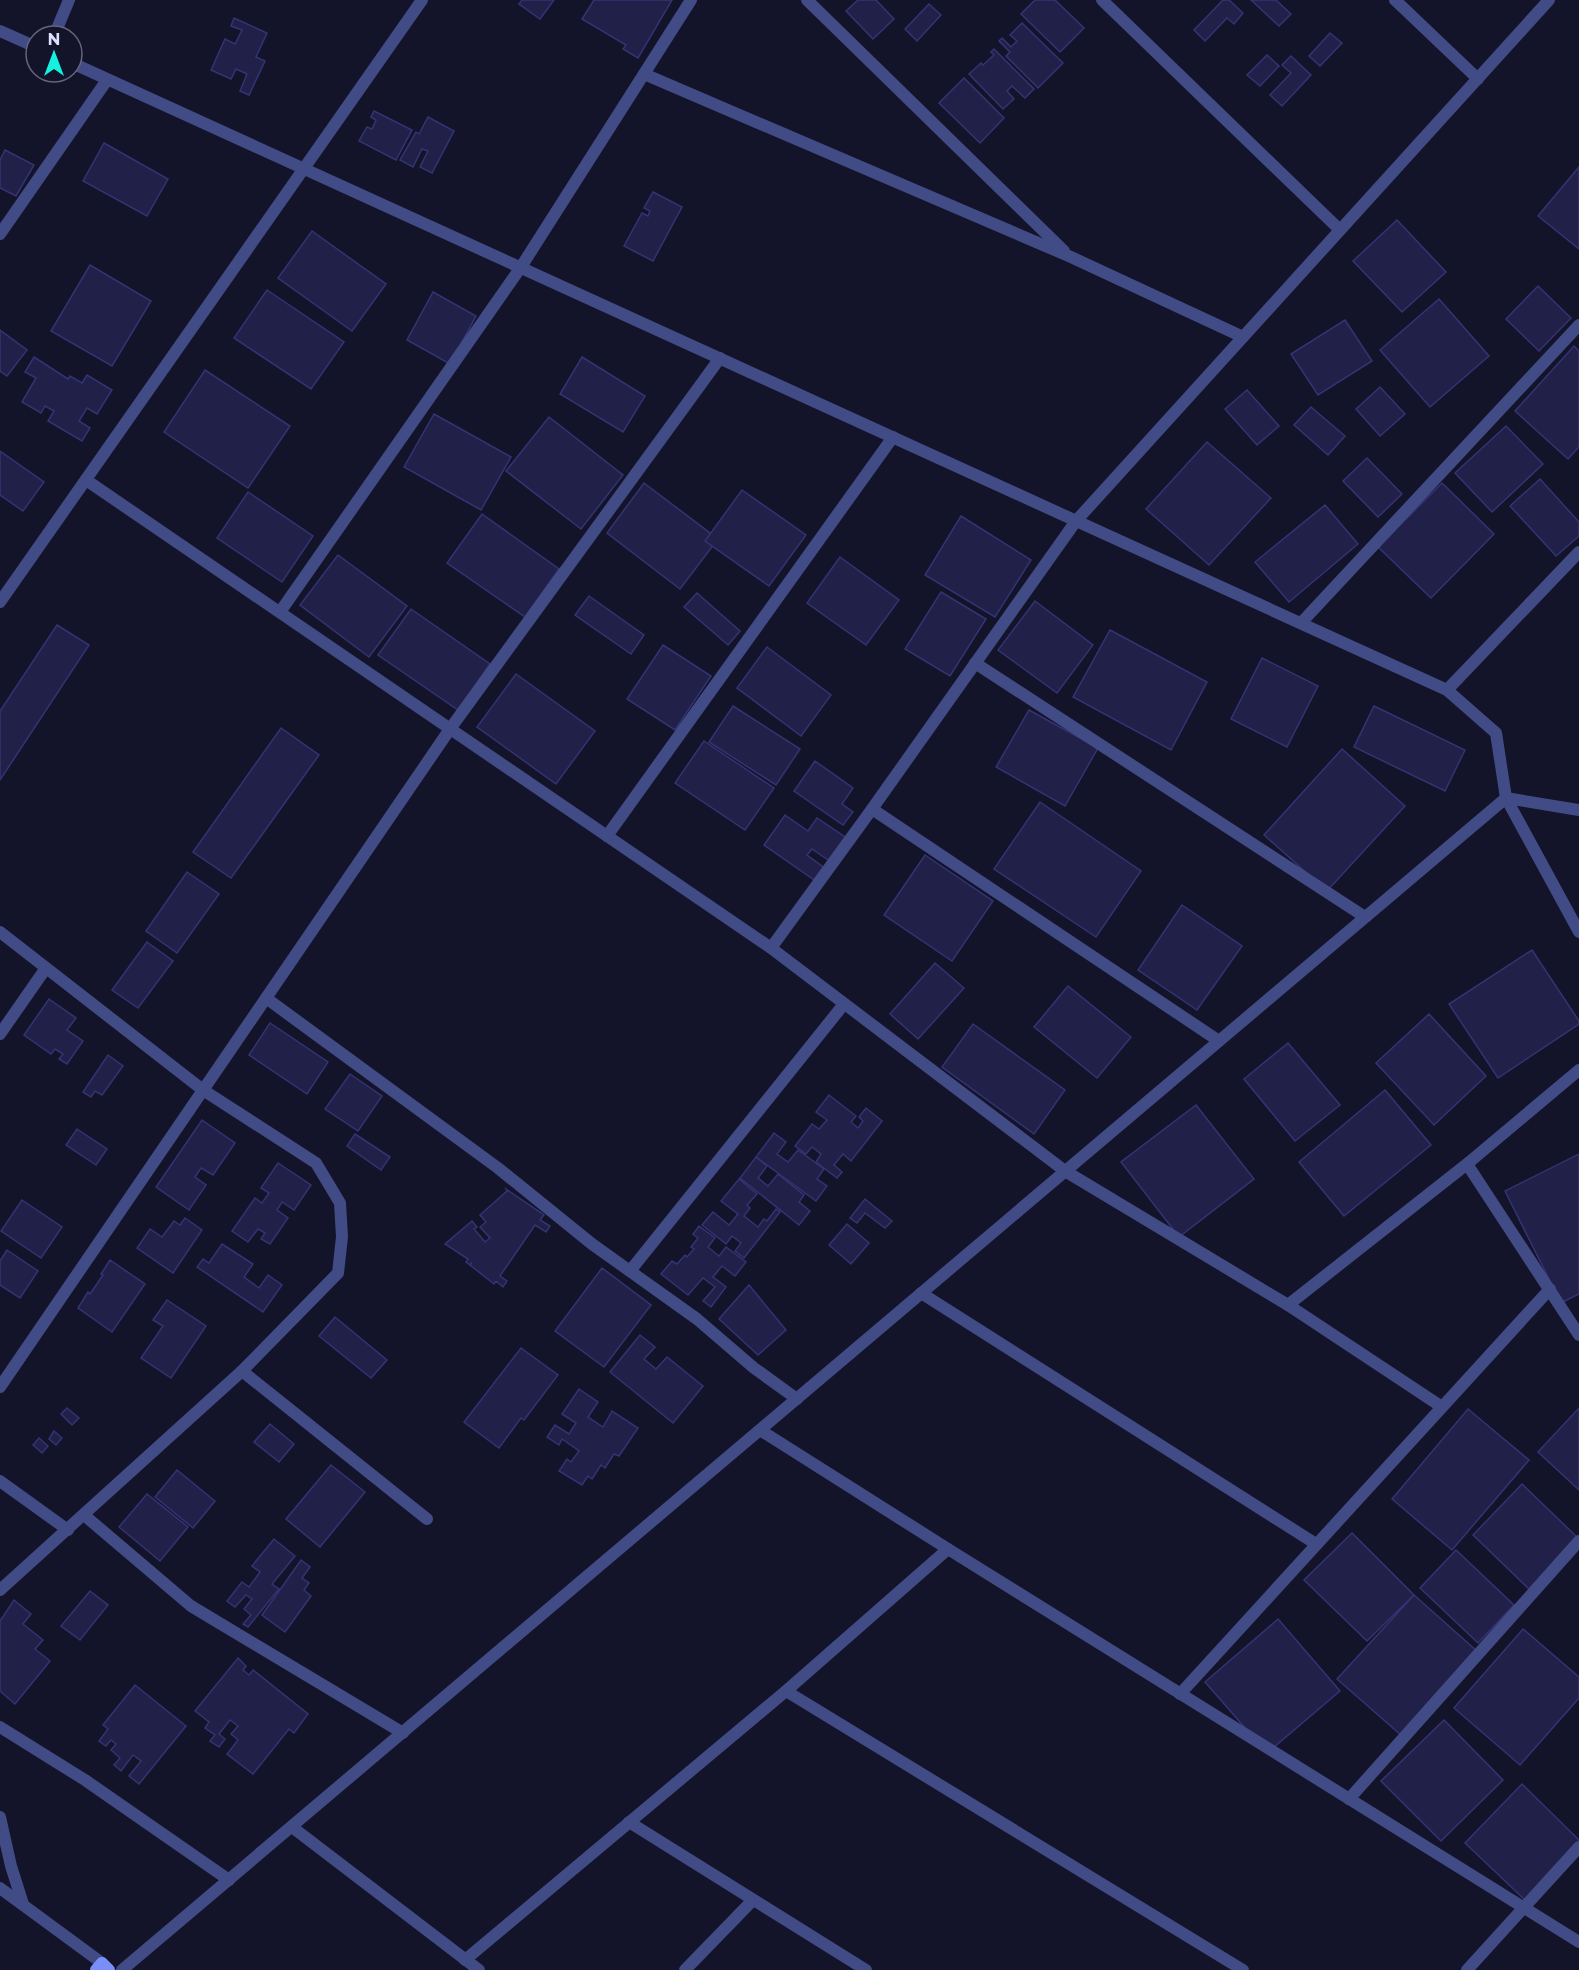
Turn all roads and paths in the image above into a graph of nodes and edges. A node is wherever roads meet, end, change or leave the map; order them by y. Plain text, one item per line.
1 (69, 0) edge
2 (691, 0) edge
3 (807, 0) edge
4 (1102, 0) edge
5 (1395, 0) edge
6 (1549, 0) edge
7 (420, 1) edge
8 (59, 24) edge
9 (0, 31) edge
10 (24, 42) edge
11 (84, 69) edge
12 (644, 74) junction
13 (1478, 79) junction
14 (107, 80) junction
15 (304, 169) junction
16 (1340, 230) junction
17 (0, 234) edge
18 (1071, 257) junction
19 (521, 267) junction
20 (1577, 331) edge
21 (1243, 337) junction
22 (720, 358) junction
23 (893, 437) junction
24 (86, 480) junction
25 (1076, 520) junction
26 (1579, 552) edge
27 (0, 602) edge
28 (280, 612) junction
29 (1301, 623) junction
30 (975, 663) junction
31 (1447, 690) junction
32 (450, 729) junction
33 (1506, 798) junction
34 (872, 809) junction
35 (1579, 810) edge
36 (607, 836) junction
37 (1365, 917) junction
38 (0, 932) edge
39 (1579, 932) edge
40 (771, 948) junction
41 (46, 968) junction
42 (266, 998) junction
43 (844, 1004) junction
44 (0, 1034) edge
45 (1220, 1041) junction
46 (1579, 1070) edge
47 (203, 1090) junction
48 (1467, 1164) junction
49 (1065, 1171) junction
50 (630, 1271) junction
51 (1550, 1289) junction
52 (921, 1293) junction
53 (1288, 1305) junction
54 (1579, 1335) edge
55 (242, 1371) junction
56 (0, 1387) edge
57 (797, 1399) junction
58 (1442, 1407) junction
59 (760, 1430) junction
60 (0, 1481) edge
61 (84, 1515) junction
62 (427, 1518) dead end
63 (68, 1530) junction
64 (1579, 1541) edge
65 (1316, 1544) junction
66 (948, 1549) junction
67 (0, 1590) edge
68 (786, 1691) junction
69 (1180, 1694) junction
70 (0, 1727) edge
71 (403, 1733) junction
72 (1349, 1799) junction
73 (0, 1818) edge
74 (629, 1822) junction
75 (292, 1827) junction
76 (1579, 1847) edge
77 (230, 1880) junction
78 (0, 1888) edge
79 (753, 1900) junction
80 (23, 1904) junction
81 (1524, 1908) junction
82 (1579, 1942) edge
83 (465, 1960) junction
84 (102, 1968) edge
85 (122, 1970) edge
86 (479, 1970) edge
87 (685, 1970) edge
88 (866, 1970) edge
89 (1243, 1970) edge
90 (1467, 1970) edge

1 - 8 street
2 - 12 street
3 - 18 street
4 - 16 street
5 - 13 street
6 - 13 street
7 - 15 street
9 - 10 street
11 - 14 street
12 - 18 street
12 - 19 street
13 - 16 street
14 - 15 street
14 - 17 street
15 - 19 street
15 - 24 street
16 - 21 street
18 - 21 street
19 - 22 street
19 - 28 street
20 - 29 street
21 - 25 street
22 - 23 street
22 - 32 street
23 - 25 street
23 - 36 street
24 - 27 street
24 - 28 street
25 - 29 street
25 - 30 street
26 - 31 street
28 - 32 street
29 - 31 street
30 - 34 street
30 - 37 street
31 - 33 street
32 - 36 street
32 - 42 street
33 - 35 street
33 - 37 street
33 - 39 street
34 - 40 street
34 - 45 street
36 - 40 street
37 - 45 street
38 - 41 street
40 - 43 street
41 - 44 street
41 - 47 street
42 - 47 street
42 - 50 street
43 - 49 street
43 - 50 street
45 - 49 street
46 - 48 street
47 - 55 street
47 - 56 street
48 - 51 street
48 - 53 street
49 - 52 street
49 - 53 street
50 - 57 street
51 - 54 street
51 - 58 street
52 - 57 street
52 - 65 street
53 - 58 street
55 - 61 street
55 - 62 street
57 - 59 street
58 - 65 street
59 - 66 street
59 - 71 street
60 - 63 street
61 - 63 street
61 - 71 street
63 - 67 street
64 - 72 street
65 - 69 street
66 - 68 street
66 - 69 street
68 - 74 street
68 - 89 street
69 - 72 street
70 - 77 street
71 - 75 street
72 - 81 street
73 - 80 street
74 - 79 street
74 - 83 street
75 - 77 street
75 - 83 street
76 - 81 street
77 - 85 street
78 - 80 street
79 - 87 street
79 - 88 street
80 - 84 street
81 - 82 street
81 - 90 street
83 - 86 street

